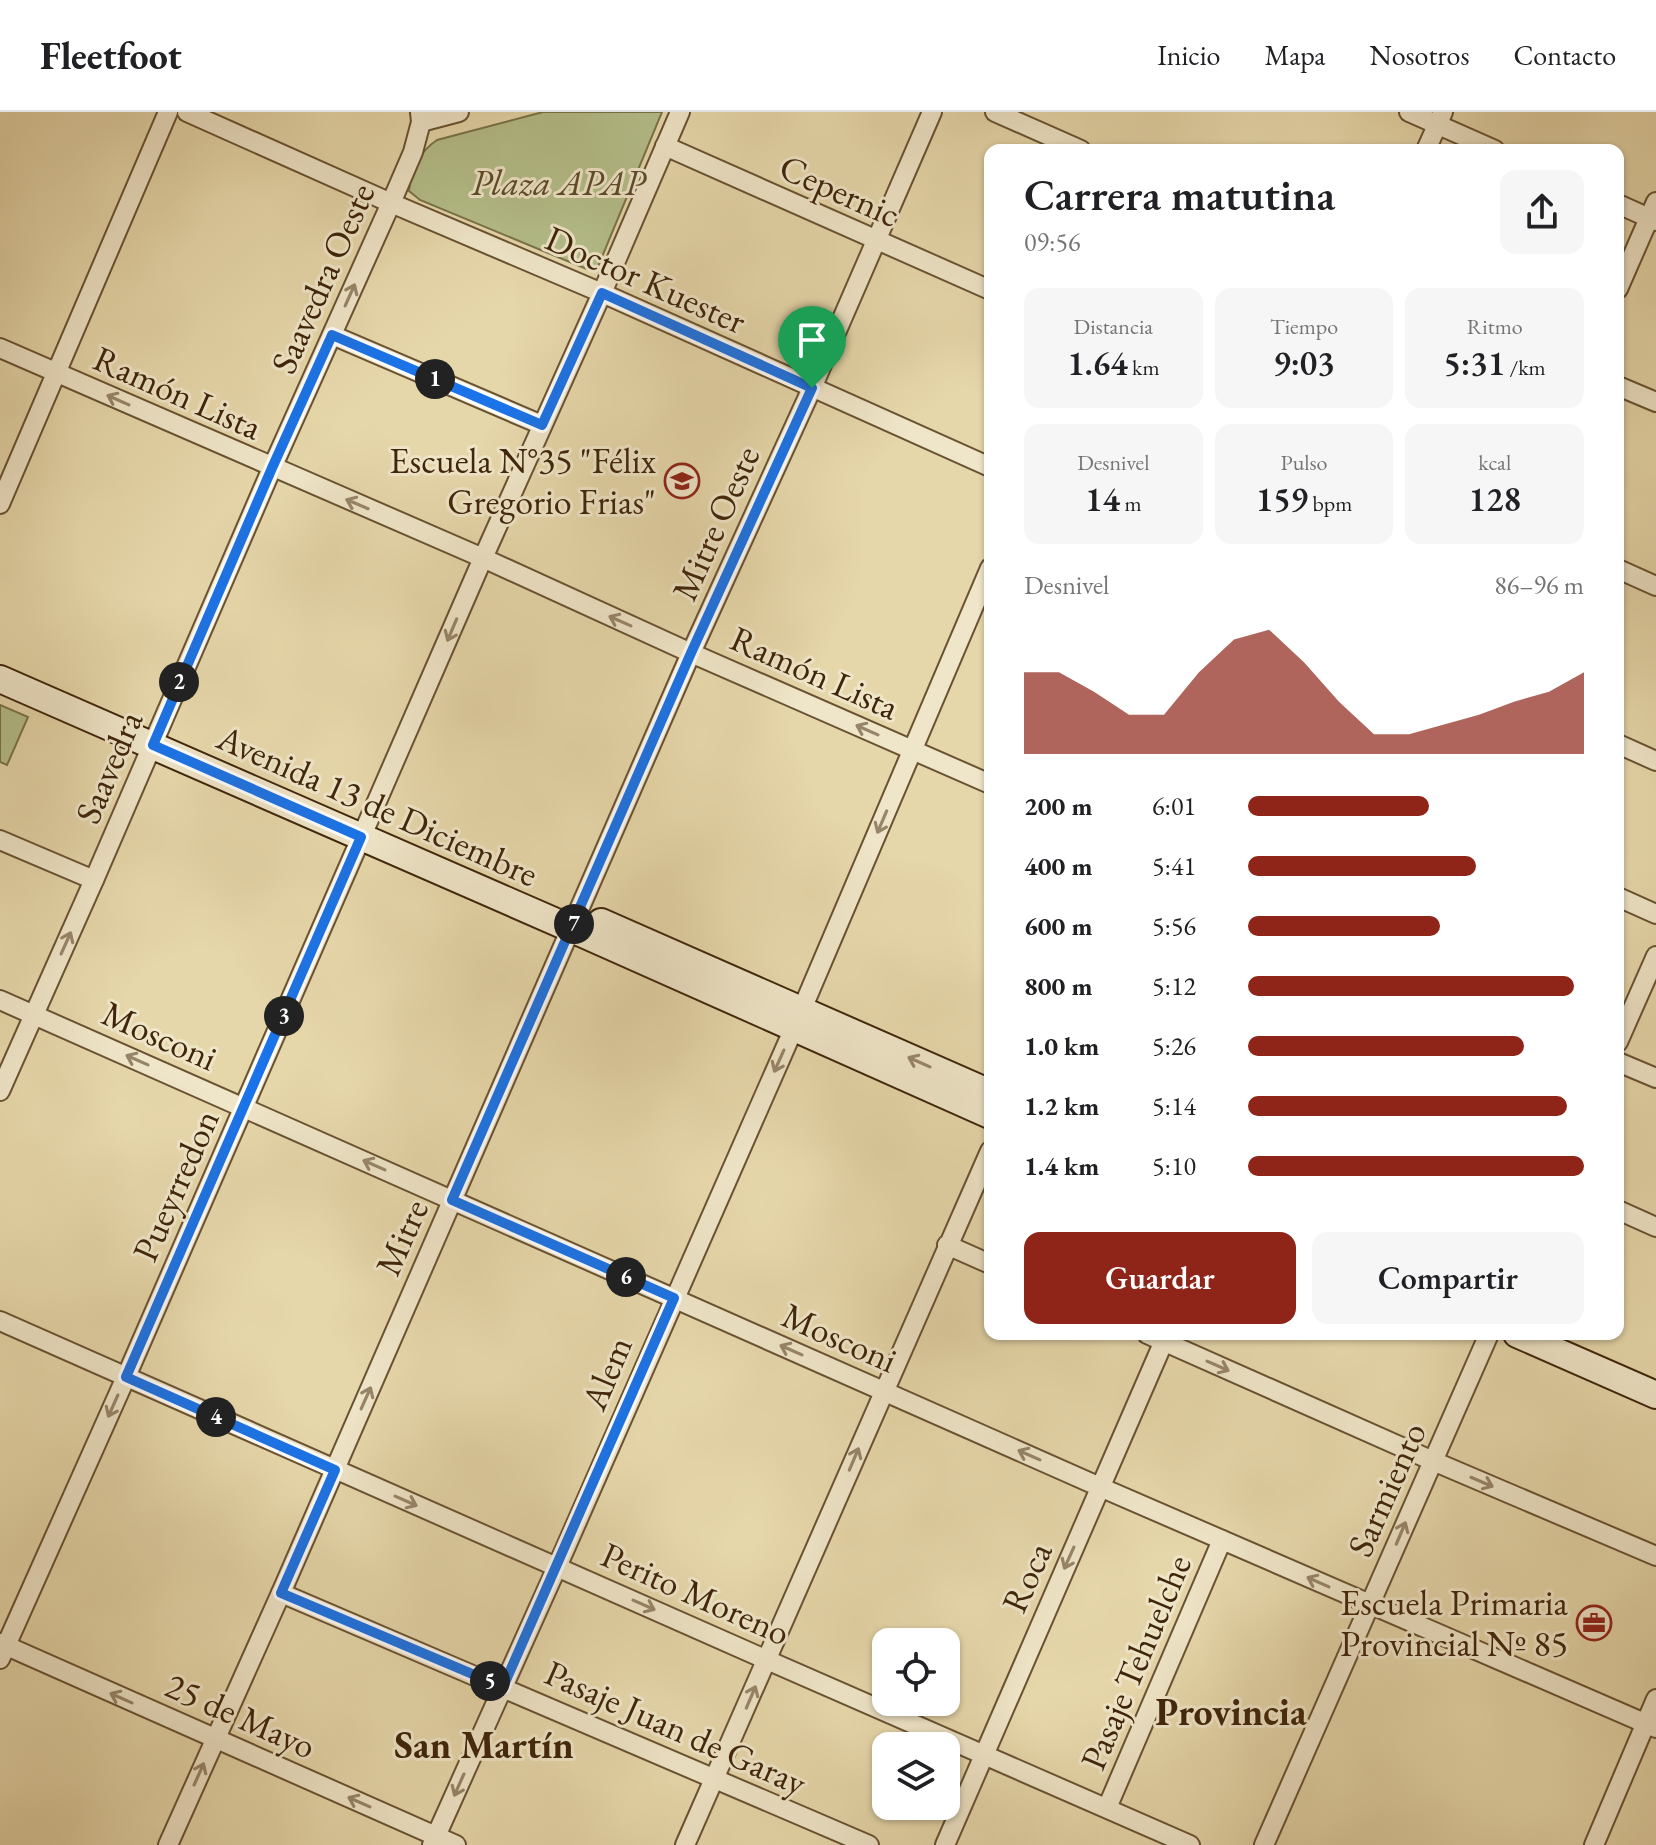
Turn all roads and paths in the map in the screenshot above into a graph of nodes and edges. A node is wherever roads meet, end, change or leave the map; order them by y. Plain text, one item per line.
1 (168, 112) edge
2 (187, 112) edge
3 (459, 112) edge
4 (680, 112) edge
5 (932, 112) edge
6 (995, 112) edge
7 (1409, 112) edge
8 (420, 117) edge
9 (1440, 118) edge
10 (1067, 144) edge
11 (1429, 144) edge
12 (1485, 144) edge
13 (665, 146) junction
14 (391, 203) junction
15 (1624, 206) edge
16 (1654, 214) edge
17 (875, 241) junction
18 (1624, 276) edge
19 (984, 287) edge
20 (602, 293) junction
21 (332, 335) junction
22 (0, 348) edge
23 (57, 373) junction
24 (812, 388) junction
25 (1624, 389) edge
26 (1656, 402) edge
27 (542, 425) junction
28 (984, 464) edge
29 (272, 468) junction
30 (0, 504) edge
31 (483, 558) junction
32 (1624, 572) edge
33 (984, 582) edge
34 (1656, 586) edge
35 (691, 653) junction
36 (0, 663) edge
37 (0, 679) edge
38 (155, 738) junction
39 (1624, 747) edge
40 (913, 750) junction
41 (1656, 761) edge
42 (984, 781) edge
43 (365, 829) junction
44 (0, 840) edge
45 (94, 880) junction
46 (1624, 900) edge
47 (1656, 914) edge
48 (576, 921) junction
49 (1656, 956) edge
50 (0, 1000) edge
51 (33, 1014) junction
52 (797, 1019) junction
53 (1624, 1028) edge
54 (1624, 1065) edge
55 (1656, 1078) edge
56 (0, 1091) edge
57 (984, 1091) edge
58 (244, 1108) junction
59 (984, 1112) edge
60 (984, 1164) edge
61 (452, 1200) junction
62 (1624, 1213) edge
63 (1656, 1227) edge
64 (947, 1245) junction
65 (984, 1261) edge
66 (674, 1298) junction
67 (0, 1321) edge
68 (1157, 1340) edge
69 (1168, 1340) edge
70 (1486, 1340) edge
71 (1531, 1340) edge
72 (126, 1377) junction
73 (884, 1391) junction
74 (1656, 1395) edge
75 (1433, 1461) junction
76 (335, 1470) junction
77 (1100, 1487) junction
78 (1222, 1540) junction
79 (1656, 1556) edge
80 (557, 1567) junction
81 (281, 1593) junction
82 (1370, 1605) junction
83 (2, 1649) edge
84 (767, 1660) junction
85 (503, 1687) junction
86 (1656, 1699) edge
87 (1651, 1726) edge
88 (214, 1739) junction
89 (984, 1755) junction
90 (715, 1780) junction
91 (1107, 1808) junction
92 (434, 1840) edge
93 (168, 1845) edge
94 (456, 1845) edge
95 (685, 1845) edge
96 (869, 1845) edge
97 (945, 1845) edge
98 (1190, 1845) edge
99 (1264, 1845) edge
100 (1594, 1845) edge

1 - 23 street
2 - 14 street, Doctor Kuester
3 - 8 street
4 - 13 street, Pueyrredon
5 - 17 street, Mitre Oeste
6 - 10 street
7 - 9 street
8 - 14 street, Saavedra Oeste
9 - 11 street
9 - 12 street
13 - 17 street, Cepernic
13 - 20 street, Pueyrredon
14 - 20 street, Doctor Kuester
21 -> 14 street, Saavedra Oeste
15 - 16 street
16 - 18 street
17 - 19 street, Cepernic
17 - 24 street, Mitre Oeste
20 - 24 street, Doctor Kuester
20 - 27 street, Pueyrredon
21 - 27 street
21 - 29 street, Saavedra Oeste
22 - 23 street, Ramón Lista
29 -> 23 street, Ramón Lista
23 - 30 street
24 - 28 street, Doctor Kuester
24 - 35 street, Mitre Oeste
25 - 26 street
27 - 31 street, Pueyrredon
31 -> 29 street, Ramón Lista
29 - 38 street, Saavedra
35 -> 31 street, Ramón Lista
31 -> 43 street, Pueyrredon
32 - 34 street
33 - 40 street, Alem
40 -> 35 street, Ramón Lista
35 - 48 street, Mitre
36 - 38 street, Avenida 13 de Diciembre
37 - 38 street, Avenida 13 de Diciembre
38 - 43 street, Avenida 13 de Diciembre
38 - 45 street, Saavedra
39 - 41 street
40 - 42 street, Ramón Lista
40 -> 52 street, Alem
43 - 48 street, Avenida 13 de Diciembre
43 - 58 street, Pueyrredon
44 - 45 street
51 -> 45 street, Saavedra
46 - 47 street
48 - 52 street, Avenida 13 de Diciembre
48 - 61 street, Mitre
49 - 53 street
50 - 51 street, Mosconi
51 - 56 street, Saavedra
58 -> 51 street, Mosconi
57 -> 52 street, Avenida 13 de Diciembre
52 - 59 street, Avenida 13 de Diciembre
52 -> 66 street, Alem
54 - 55 street
61 -> 58 street, Mosconi
58 - 72 street, Pueyrredon
60 - 64 street
61 - 66 street, Mosconi
76 -> 61 street, Mitre
62 - 63 street
64 - 65 street
64 - 73 street
73 -> 66 street, Mosconi
66 - 80 street, Alem
67 - 72 street, Perito Moreno
68 - 77 street, Roca
69 -> 75 street
70 - 75 street, Sarmiento
71 - 74 street
72 - 76 street, Perito Moreno
72 -> 83 street, Pueyrredon
77 -> 73 street, Mosconi
84 -> 73 street
75 -> 79 street
82 -> 75 street, Sarmiento
76 -> 80 street, Perito Moreno
76 - 81 street, Mitre
77 - 78 street, Mosconi
77 -> 89 street, Roca
82 -> 78 street, Mosconi
78 - 91 street, Pasaje Tehuelche
80 -> 84 street, Perito Moreno
80 - 85 street, Alem
81 - 85 street, Pasaje Juan de Garay
81 - 88 street, Mitre
82 - 87 street, Mosconi
82 - 99 street, Sarmiento
88 -> 83 street, 25 de Mayo
84 - 89 street, Perito Moreno
90 -> 84 street
85 - 90 street, Pasaje Juan de Garay
85 -> 92 street, Alem
86 - 87 street
87 - 100 street
92 -> 88 street, 25 de Mayo
93 -> 88 street, Mitre
89 - 91 street, Perito Moreno
89 - 97 street, Roca
90 - 95 street
90 - 96 street, Pasaje Juan de Garay
91 - 98 street, Perito Moreno
92 - 94 street, 25 de Mayo

